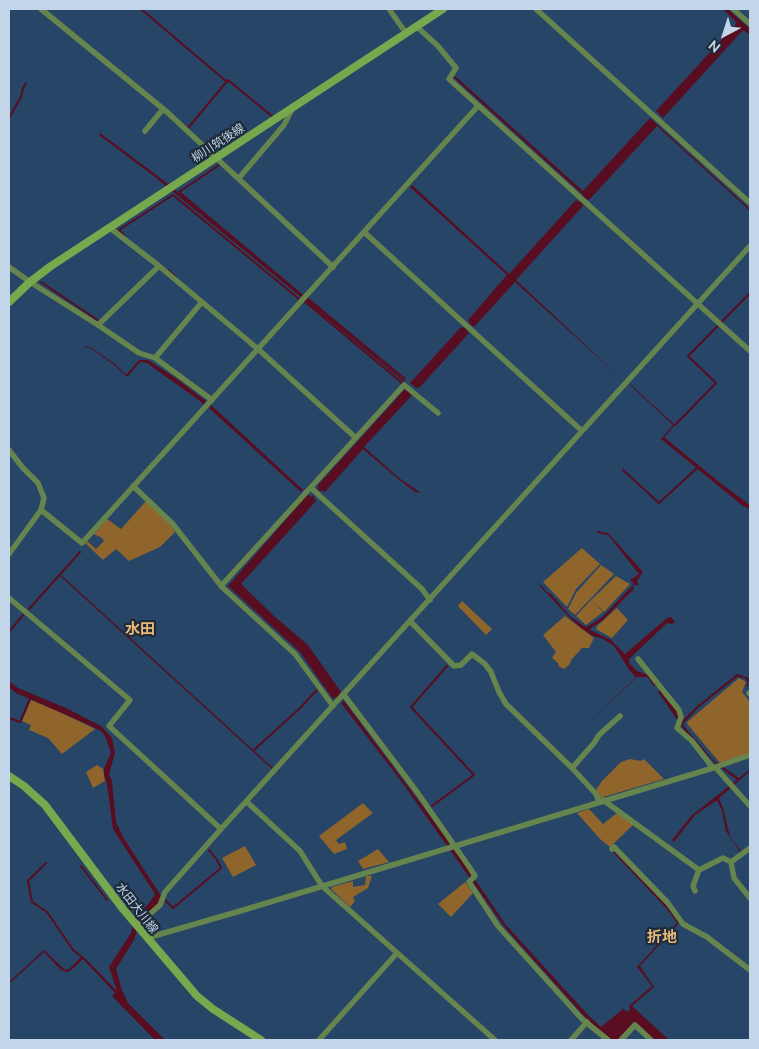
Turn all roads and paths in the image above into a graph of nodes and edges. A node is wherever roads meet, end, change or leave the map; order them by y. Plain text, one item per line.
1 (41, 9) edge
2 (389, 9) edge
3 (444, 9) edge
4 (536, 9) edge
5 (733, 9) edge
6 (750, 24) edge
7 (416, 26) junction
8 (406, 32) junction
9 (478, 106) junction
10 (163, 108) junction
11 (292, 108) junction
12 (145, 131) dead end
13 (217, 158) junction
14 (239, 178) junction
15 (750, 203) edge
16 (110, 228) junction
17 (364, 232) junction
18 (750, 246) edge
19 (159, 266) junction
20 (9, 267) edge
21 (332, 267) junction
22 (30, 282) junction
23 (9, 302) edge
24 (202, 302) junction
25 (697, 304) junction
26 (98, 325) junction
27 (258, 348) junction
28 (750, 351) edge
29 (155, 358) junction
30 (212, 400) junction
31 (438, 413) dead end
32 (582, 431) junction
33 (356, 438) junction
34 (9, 450) edge
35 (133, 486) junction
36 (311, 488) junction
37 (41, 510) junction
38 (9, 554) edge
39 (221, 586) junction
40 (9, 598) edge
41 (430, 600) junction
42 (410, 621) junction
43 (638, 659) dead end
44 (344, 695) junction
45 (333, 706) junction
46 (620, 716) dead end
47 (750, 755) edge
48 (714, 767) junction
49 (572, 768) junction
50 (9, 776) edge
51 (601, 801) junction
52 (247, 802) junction
53 (750, 806) edge
54 (221, 829) junction
55 (455, 846) junction
56 (750, 848) edge
57 (612, 849) dead end
58 (731, 862) junction
59 (699, 870) junction
60 (322, 886) junction
61 (695, 891) dead end
62 (750, 898) edge
63 (140, 923) dead end
64 (147, 938) junction
65 (397, 952) junction
66 (750, 970) edge
67 (587, 1022) junction
68 (260, 1040) edge
69 (319, 1040) edge
70 (495, 1040) edge
71 (571, 1040) edge
72 (608, 1040) edge
73 (621, 1040) edge
74 (651, 1040) edge

1 - 10 street
2 - 8 street
3 - 7 main road, 柳川筑後線
4 - 15 street
5 - 6 street
7 - 8 main road, 柳川筑後線
7 - 9 street
8 - 11 main road, 柳川筑後線
9 - 17 street
9 - 25 street
10 - 12 street
10 - 13 street
11 - 13 main road, 柳川筑後線
11 - 14 street
13 - 14 street
13 - 16 main road, 柳川筑後線
14 - 21 street
16 - 19 street
16 - 22 main road, 柳川筑後線
17 - 21 street
17 - 32 street
18 - 25 street
19 - 24 street
19 - 26 street
20 - 22 street
21 - 27 street
22 - 23 main road, 柳川筑後線
22 - 26 street
24 - 27 street
24 - 29 street
25 - 28 street
25 - 32 street
26 - 29 street
27 - 30 street
27 - 33 street
29 - 30 street
30 - 35 street
31 - 33 street
32 - 41 street
33 - 36 street
34 - 37 street
35 - 37 street
35 - 39 street
36 - 39 street
36 - 41 street
37 - 38 street
39 - 45 street
40 - 54 street
41 - 42 street
42 - 44 street
42 - 49 street
43 - 48 street
44 - 45 street
44 - 55 street
45 - 52 street
46 - 49 street
47 - 48 street
48 - 51 street
48 - 53 street
49 - 51 street
50 - 64 main road, 水田大川線
51 - 55 street
51 - 59 street
52 - 54 street
52 - 60 street
54 - 63 street
55 - 60 street
55 - 67 street
56 - 58 street
57 - 66 street
58 - 59 street
58 - 62 street
59 - 61 street
60 - 64 street
60 - 65 street
64 - 68 main road, 水田大川線
65 - 69 street
65 - 70 street
67 - 71 street
67 - 72 street
73 - 74 street

